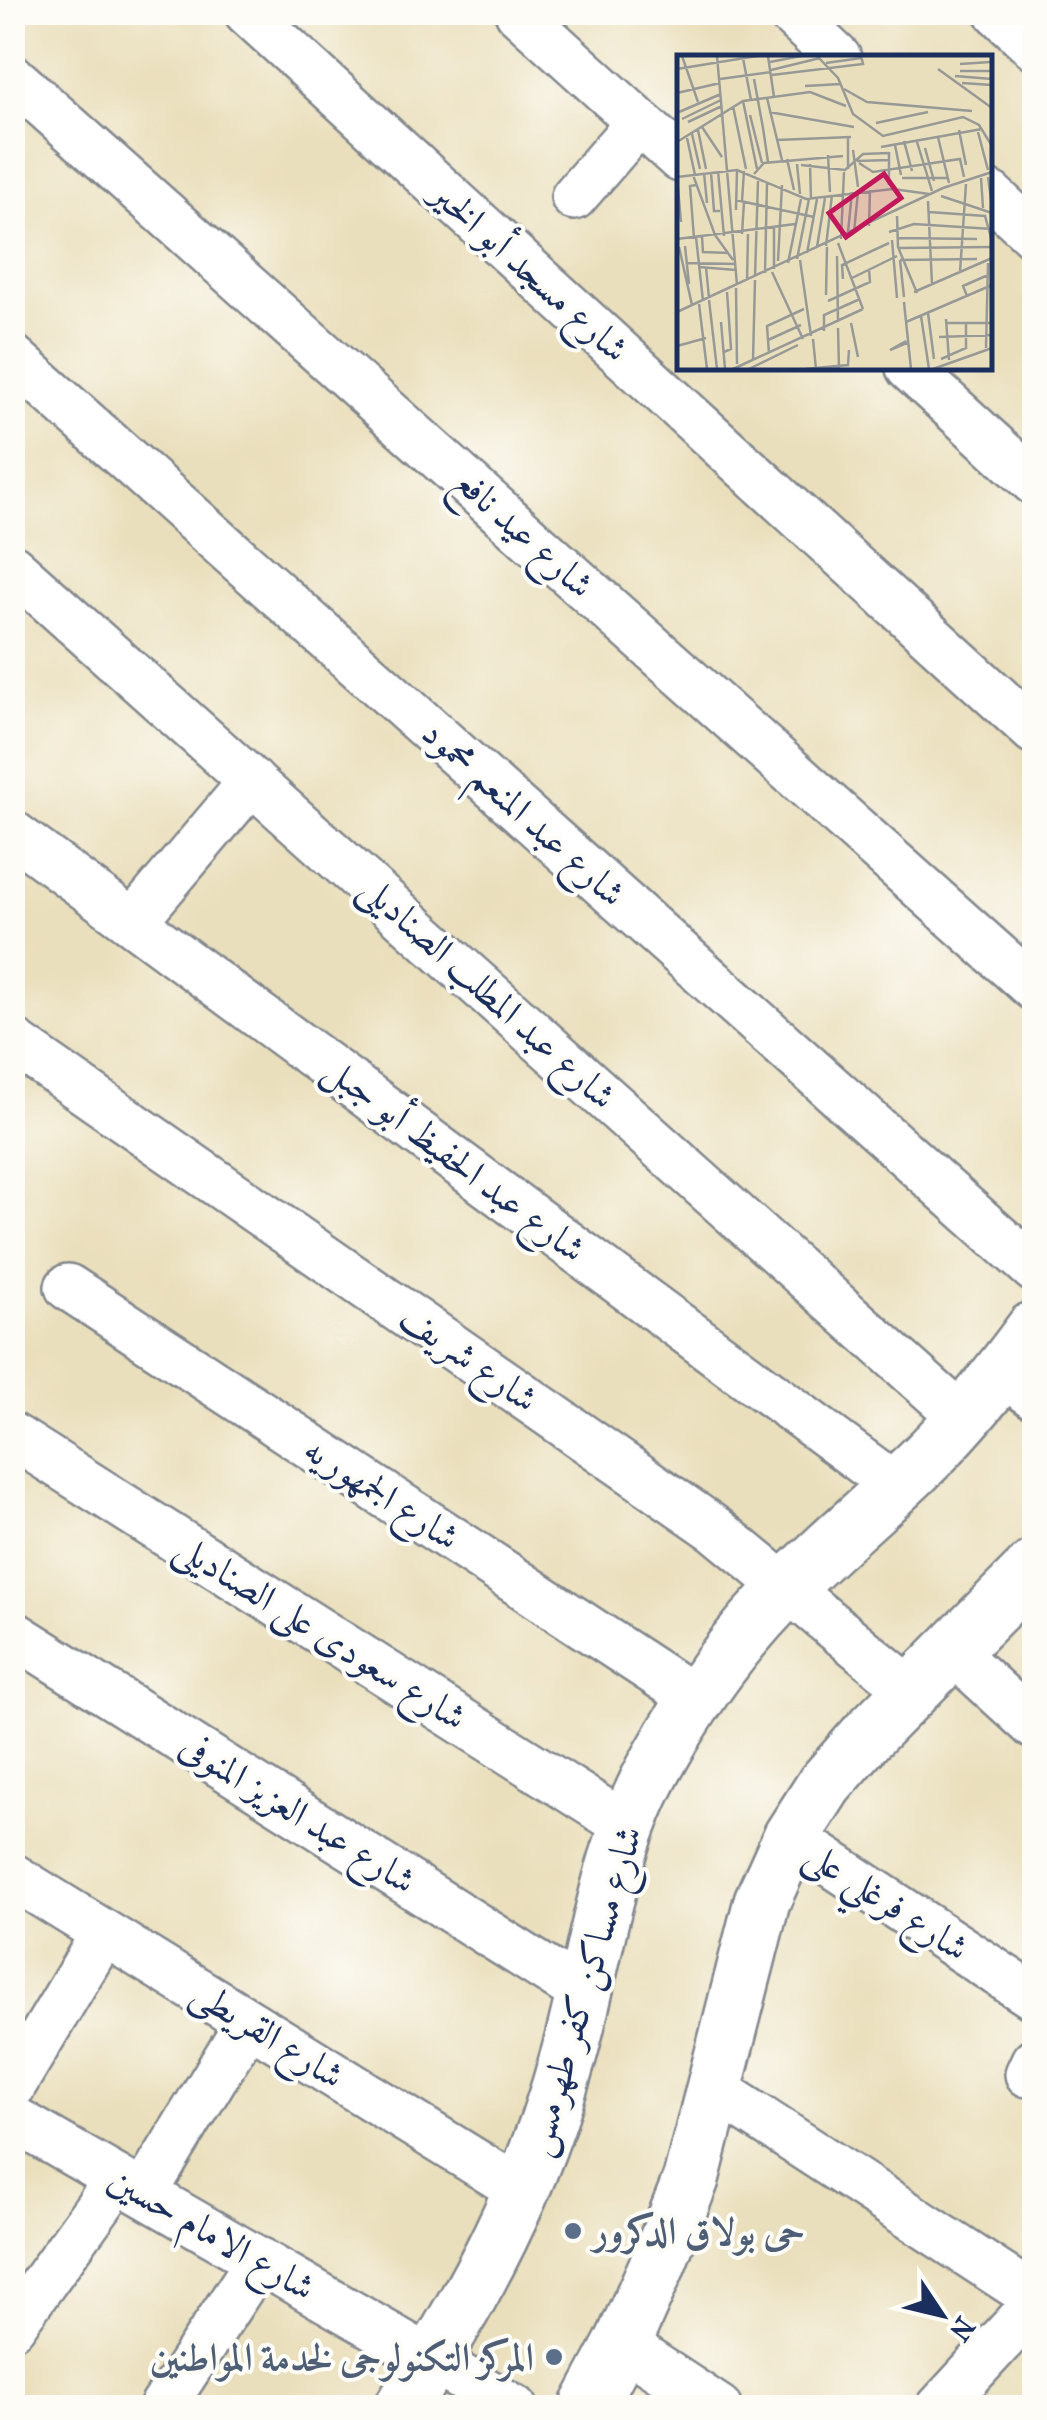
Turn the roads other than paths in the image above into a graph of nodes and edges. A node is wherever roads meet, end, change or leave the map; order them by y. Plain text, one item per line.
1 (247, 12) edge
2 (518, 12) edge
3 (789, 12) edge
4 (998, 12) edge
5 (1034, 46) edge
6 (835, 55) edge
7 (12, 78) edge
8 (639, 122) junction
9 (677, 156) edge
10 (992, 196) edge
11 (574, 197) dead end
12 (1034, 235) edge
13 (12, 357) edge
14 (911, 370) edge
15 (1034, 482) edge
16 (12, 567) edge
17 (1034, 731) edge
18 (252, 781) junction
19 (12, 833) edge
20 (134, 921) junction
21 (1034, 988) edge
22 (12, 1041) edge
23 (1034, 1269) edge
24 (68, 1287) dead end
25 (1034, 1329) edge
26 (1018, 1384) edge
27 (964, 1418) junction
28 (14, 1438) edge
29 (897, 1486) junction
30 (1034, 1568) edge
31 (787, 1587) junction
32 (12, 1633) edge
33 (951, 1650) junction
34 (913, 1692) junction
35 (697, 1700) junction
36 (1034, 1726) edge
37 (627, 1826) junction
38 (790, 1837) junction
39 (12, 1876) edge
40 (104, 1933) junction
41 (584, 1993) junction
42 (1034, 1997) edge
43 (248, 2022) junction
44 (12, 2087) edge
45 (715, 2089) junction
46 (12, 2118) edge
47 (131, 2186) junction
48 (524, 2192) junction
49 (259, 2260) junction
50 (1034, 2298) edge
51 (1034, 2305) edge
52 (12, 2326) edge
53 (622, 2344) junction
54 (433, 2360) junction
55 (162, 2408) edge
56 (402, 2408) edge
57 (515, 2408) edge
58 (588, 2408) edge
59 (719, 2408) edge
60 (939, 2408) edge

1 - 17 street, شارع مسجد أبو الخير
2 - 8 street
3 - 6 street
4 - 5 street
7 - 21 street, شارع عيد نافع
8 - 9 street
8 - 11 street
10 - 12 street
13 - 23 street, شارع عبد المنعم محمود
14 - 15 street
16 - 18 street, شارع عبد المطلب الصناديلى
18 - 20 street
18 - 27 street, شارع عبد المطلب الصناديلى
19 - 20 street, شارع عبد الحفيظ أبو جبل
20 - 29 street, شارع عبد الحفيظ أبو جبل
22 - 31 street, شارع شريف
24 - 35 street, شارع الجمهوريه
25 - 26 street, شارع مساكن كفر طهرمس
26 - 27 street, شارع مساكن كفر طهرمس
27 - 29 street, شارع مساكن كفر طهرمس
28 - 37 street, شارع سعودى على الصناديلى
29 - 31 street, شارع مساكن كفر طهرمس
30 - 33 street
31 - 34 street, شارع شريف
31 - 35 street, شارع مساكن كفر طهرمس
32 - 41 street, شارع عبد العزيز المنوفى
33 - 34 street
33 - 36 street
34 - 38 street
35 - 37 street, شارع مساكن كفر طهرمس
37 - 41 street, شارع مساكن كفر طهرمس
38 - 42 street, شارع فرغلي على
38 - 45 street
39 - 40 street, شارع القريطى
40 - 43 street, شارع القريطى
40 - 44 street
41 - 48 street, شارع مساكن كفر طهرمس
43 - 47 street
43 - 48 street, شارع القريطى
45 - 50 street
45 - 53 street
46 - 47 street, شارع الامام حسين
47 - 49 street, شارع الامام حسين
47 - 52 street
48 - 54 street, شارع مساكن كفر طهرمس
49 - 54 street, شارع الامام حسين
49 - 55 street
51 - 60 street
53 - 58 street
53 - 59 street
54 - 56 street, شارع مساكن كفر طهرمس
54 - 57 street, شارع الامام حسين

